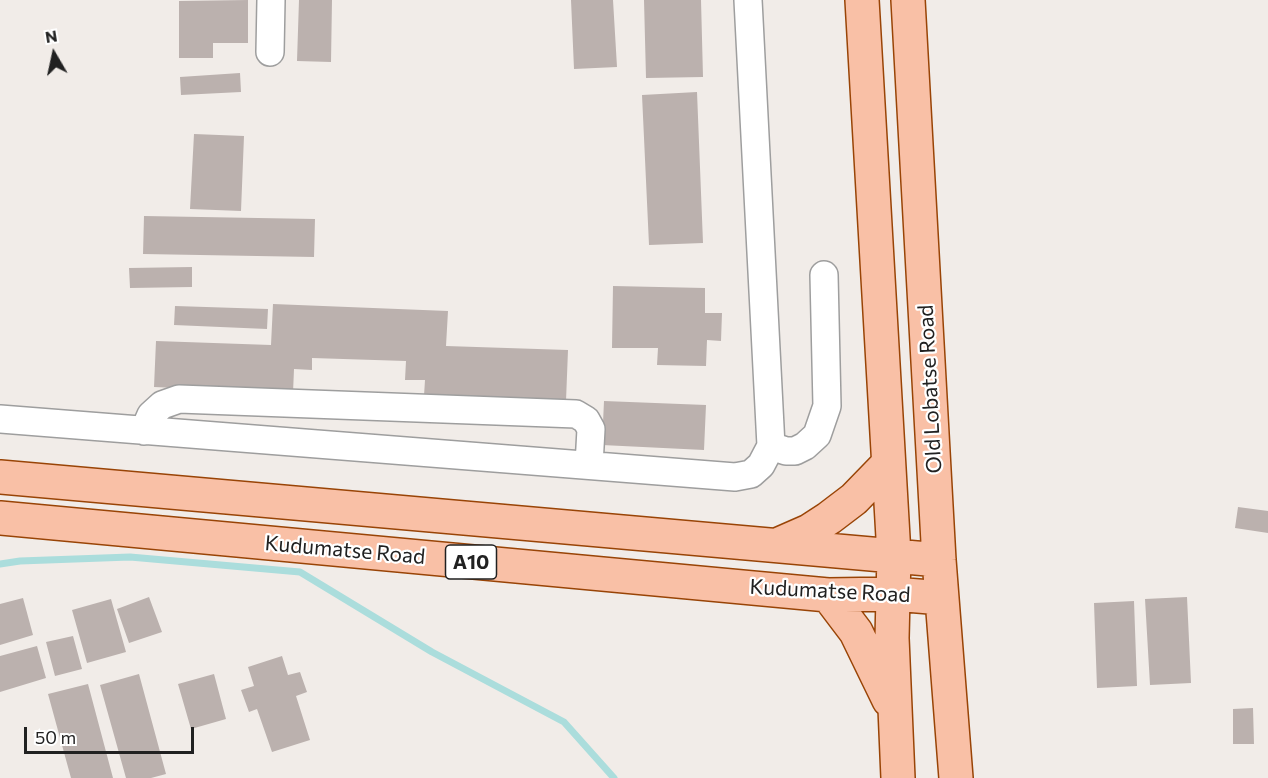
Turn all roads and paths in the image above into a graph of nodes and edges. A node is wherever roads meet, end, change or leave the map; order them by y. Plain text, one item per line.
1 (271, 0) edge
2 (748, 0) edge
3 (862, 0) edge
4 (908, 0) edge
5 (270, 52) dead end
6 (824, 275) dead end
7 (0, 419) edge
8 (144, 431) junction
9 (771, 446) junction
10 (888, 464) junction
11 (589, 465) junction
12 (0, 477) edge
13 (0, 518) edge
14 (775, 546) junction
15 (894, 555) junction
16 (939, 561) junction
17 (894, 594) junction
18 (828, 595) junction
19 (942, 598) junction
20 (895, 716) junction
21 (898, 778) edge
22 (956, 778) edge

1 - 5 lane
2 - 9 lane
3 - 10 main road
4 - 16 main road, Old Lobatse Road
6 - 9 lane
7 - 8 lane
8 - 11 lane
8 - 11 lane
9 - 11 lane
10 - 14 main road, A10
10 - 15 main road
12 - 14 main road, Kudumatse Road / A10
13 - 18 main road, Kudumatse Road / A10
14 - 15 main road, Kudumatse Road / A10
15 - 16 main road, Kudumatse Road / A10
15 - 17 main road
16 - 19 main road, Old Lobatse Road
17 - 18 main road, Kudumatse Road / A10
17 - 19 main road, Kudumatse Road / A10
17 - 20 main road
18 - 20 main road
19 - 22 main road, Old Lobatse Road
20 - 21 main road

